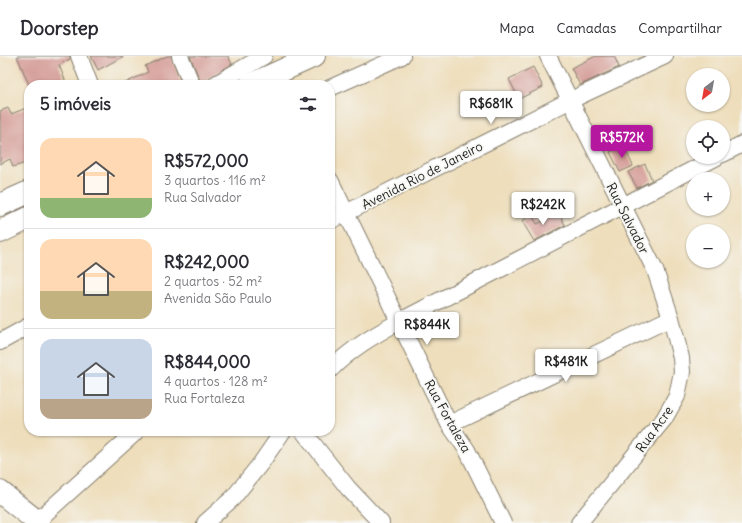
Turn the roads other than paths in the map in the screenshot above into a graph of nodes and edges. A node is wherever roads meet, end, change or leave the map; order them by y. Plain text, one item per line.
1 (79, 56) edge
2 (180, 56) edge
3 (264, 56) edge
4 (314, 56) edge
5 (318, 56) edge
6 (402, 56) edge
7 (548, 56) edge
8 (665, 56) edge
9 (88, 80) edge
10 (190, 80) edge
11 (223, 80) edge
12 (261, 80) edge
13 (277, 80) edge
14 (335, 86) edge
15 (571, 100) junction
16 (742, 144) edge
17 (730, 150) edge
18 (703, 164) edge
19 (335, 190) edge
20 (24, 194) edge
21 (622, 205) junction
22 (0, 206) edge
23 (347, 214) junction
24 (335, 219) edge
25 (24, 220) edge
26 (0, 232) edge
27 (670, 318) junction
28 (400, 321) junction
29 (24, 329) edge
30 (0, 342) edge
31 (335, 365) edge
32 (449, 424) junction
33 (132, 436) edge
34 (280, 436) edge
35 (307, 436) edge
36 (0, 492) edge
37 (38, 522) edge
38 (205, 523) edge
39 (381, 523) edge
40 (503, 523) edge
41 (580, 523) edge

1 - 9 street
2 - 10 street
3 - 11 street
4 - 12 main road
5 - 13 main road
6 - 14 street
7 - 15 street, Rua Salvador
8 - 15 street, Avenida Rio de Janeiro
15 - 21 street, Rua Salvador
15 - 23 street, Avenida Rio de Janeiro
16 - 17 street
18 - 21 street
19 - 23 street, Rua Fortaleza
20 - 22 main road
21 - 27 street, Rua Salvador
21 - 28 street
23 - 24 street, Avenida Rio de Janeiro
23 - 28 street, Rua Fortaleza
25 - 26 main road
27 - 32 street
27 - 41 street, Rua Acre
28 - 31 street
28 - 32 street, Rua Fortaleza
29 - 30 street
32 - 40 street, Rua Fortaleza
33 - 37 street
34 - 38 street
35 - 39 street
36 - 37 main road

